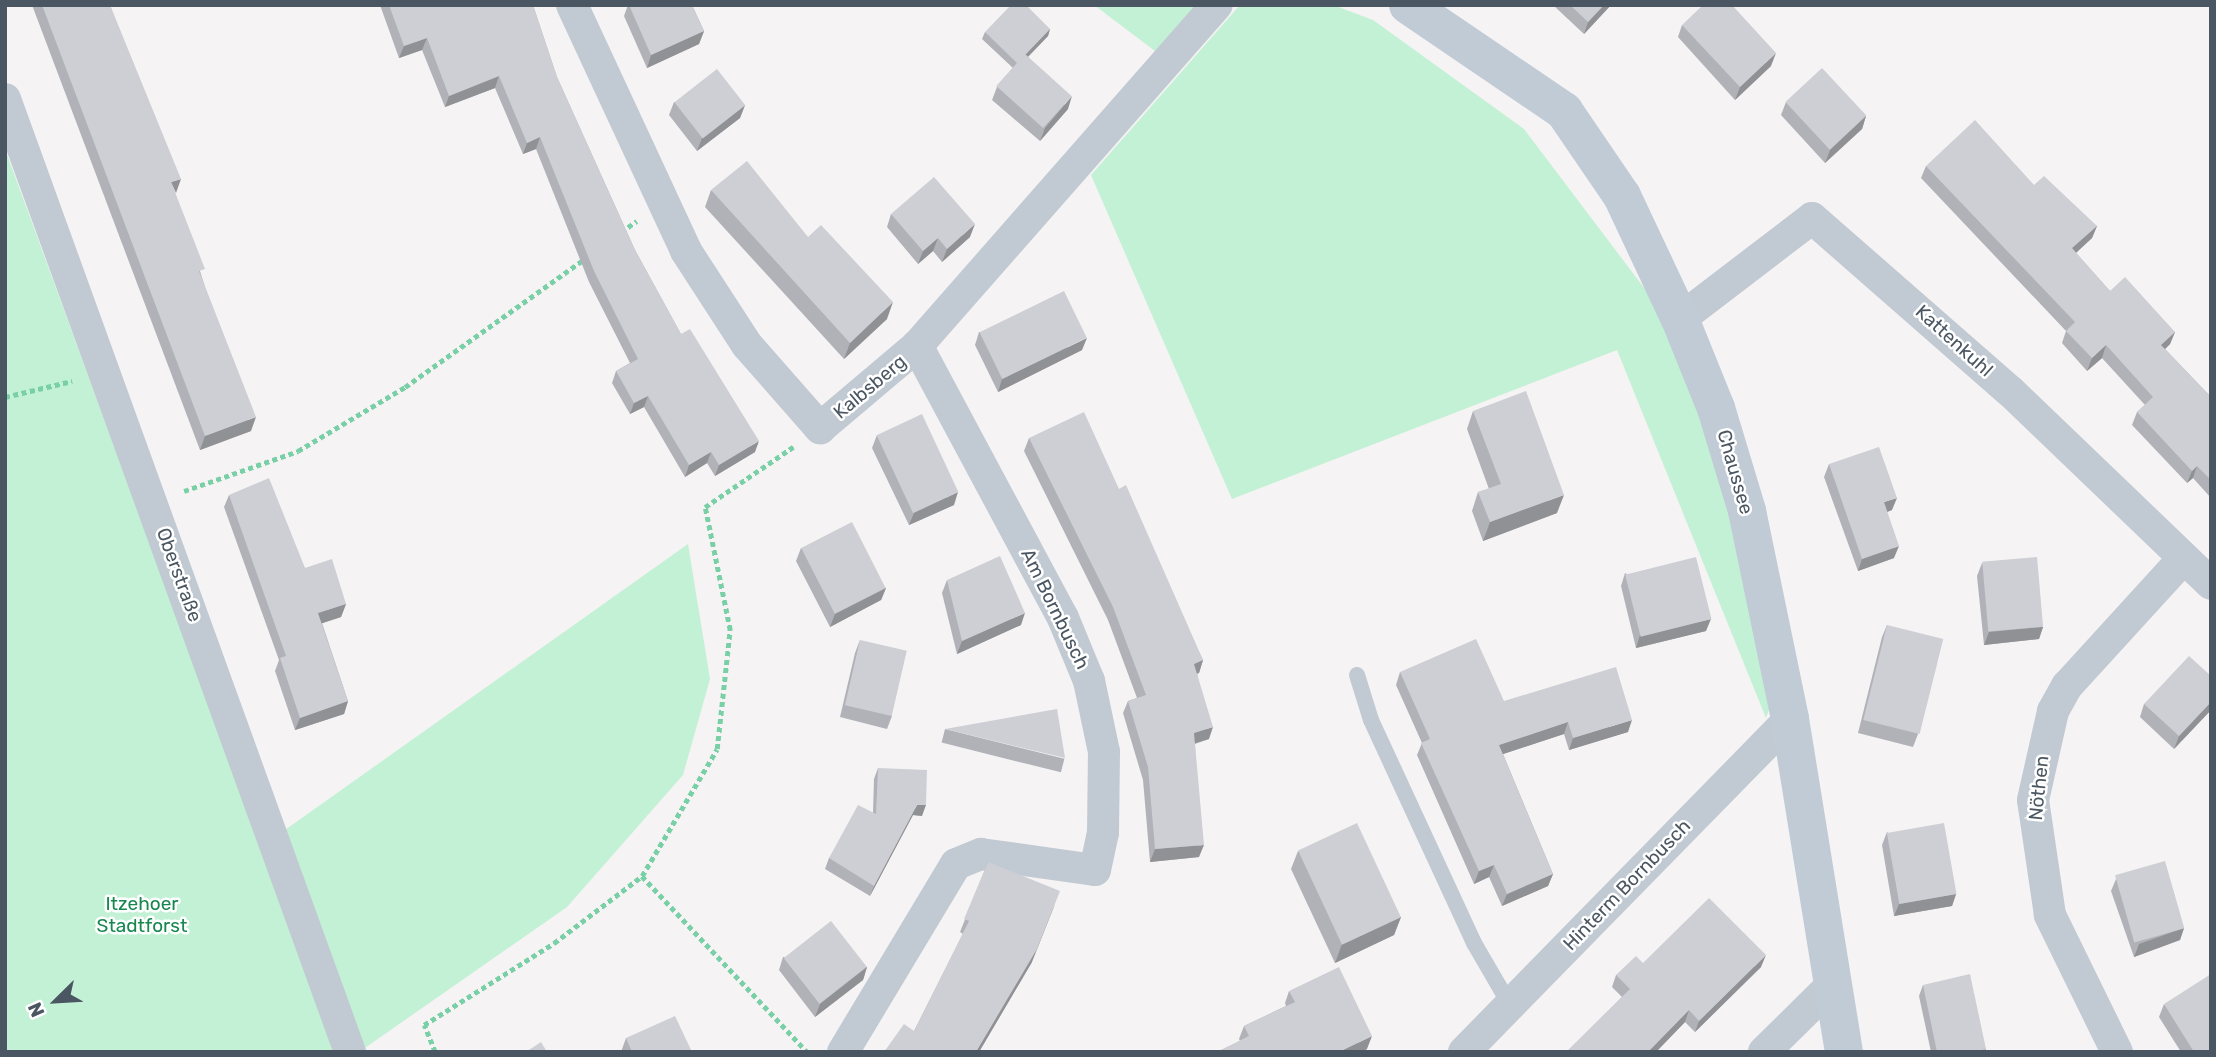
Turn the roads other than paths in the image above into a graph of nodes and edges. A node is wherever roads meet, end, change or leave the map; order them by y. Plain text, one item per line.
1 (572, 5) edge
2 (1217, 5) edge
3 (1408, 5) edge
4 (5, 99) edge
5 (1680, 319) junction
6 (917, 346) junction
7 (2184, 558) junction
8 (2211, 584) edge
9 (1357, 675) dead end
10 (1790, 719) junction
11 (1831, 986) junction
12 (1510, 1005) junction
13 (350, 1052) edge
14 (843, 1052) edge
15 (1464, 1052) edge
16 (1764, 1052) edge
17 (1844, 1052) edge
18 (2117, 1052) edge

1 - 6 street, Kalbsberg
2 - 6 street, Kalbsberg
3 - 5 street, Chaussee
4 - 13 street, Oberstraße
5 - 7 street, Kattenkuhl
5 - 10 street, Chaussee
6 - 14 street, Am Bornbusch
7 - 8 street, Kattenkuhl
7 - 18 street, Nöthen
9 - 12 lane
10 - 11 street, Chaussee
10 - 12 street, Hinterm Bornbusch
11 - 16 street
11 - 17 street, Chaussee
12 - 15 street, Hinterm Bornbusch

